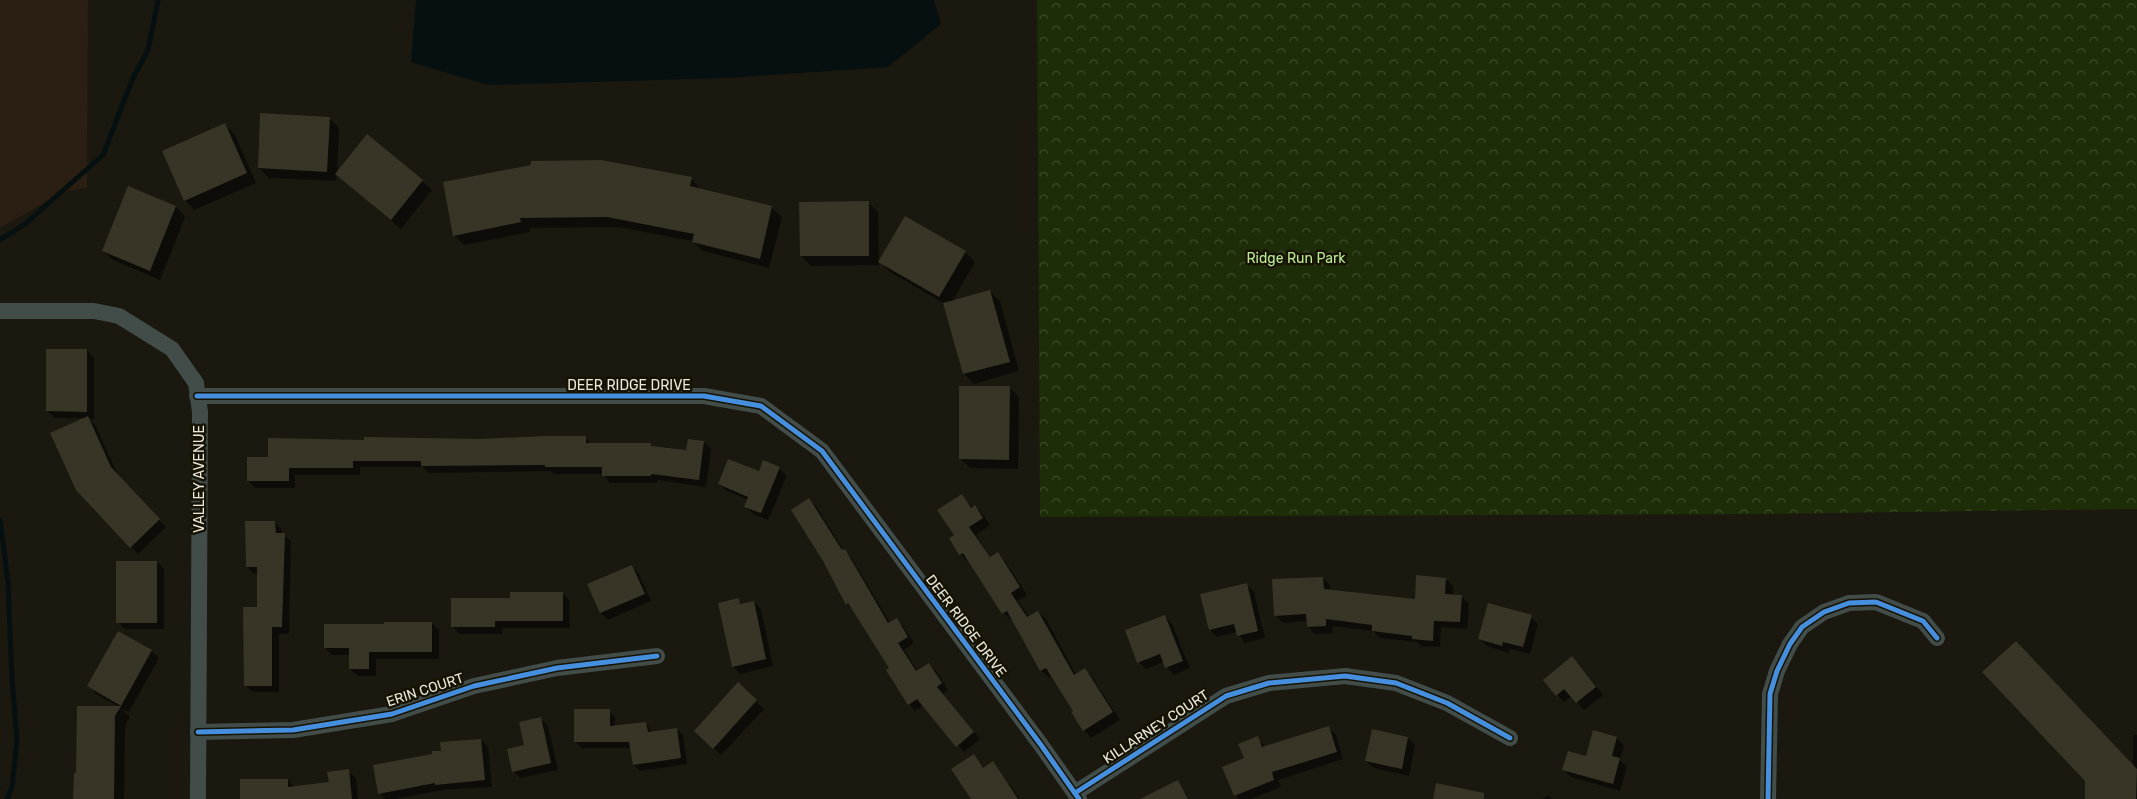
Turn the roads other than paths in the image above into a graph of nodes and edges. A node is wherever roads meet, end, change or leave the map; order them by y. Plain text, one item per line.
1 (0, 311) edge
2 (197, 396) junction
3 (1937, 638) dead end
4 (657, 656) dead end
5 (198, 732) junction
6 (1510, 738) dead end
7 (1077, 796) edge
8 (198, 799) edge
9 (1768, 799) edge

1 - 2 street, VALLEY AVENUE
2 - 5 street, VALLEY AVENUE
2 - 7 street, DEER RIDGE DRIVE
3 - 9 street
4 - 5 street, ERIN COURT
5 - 8 street, VALLEY AVENUE
6 - 7 street, KILLARNEY COURT

